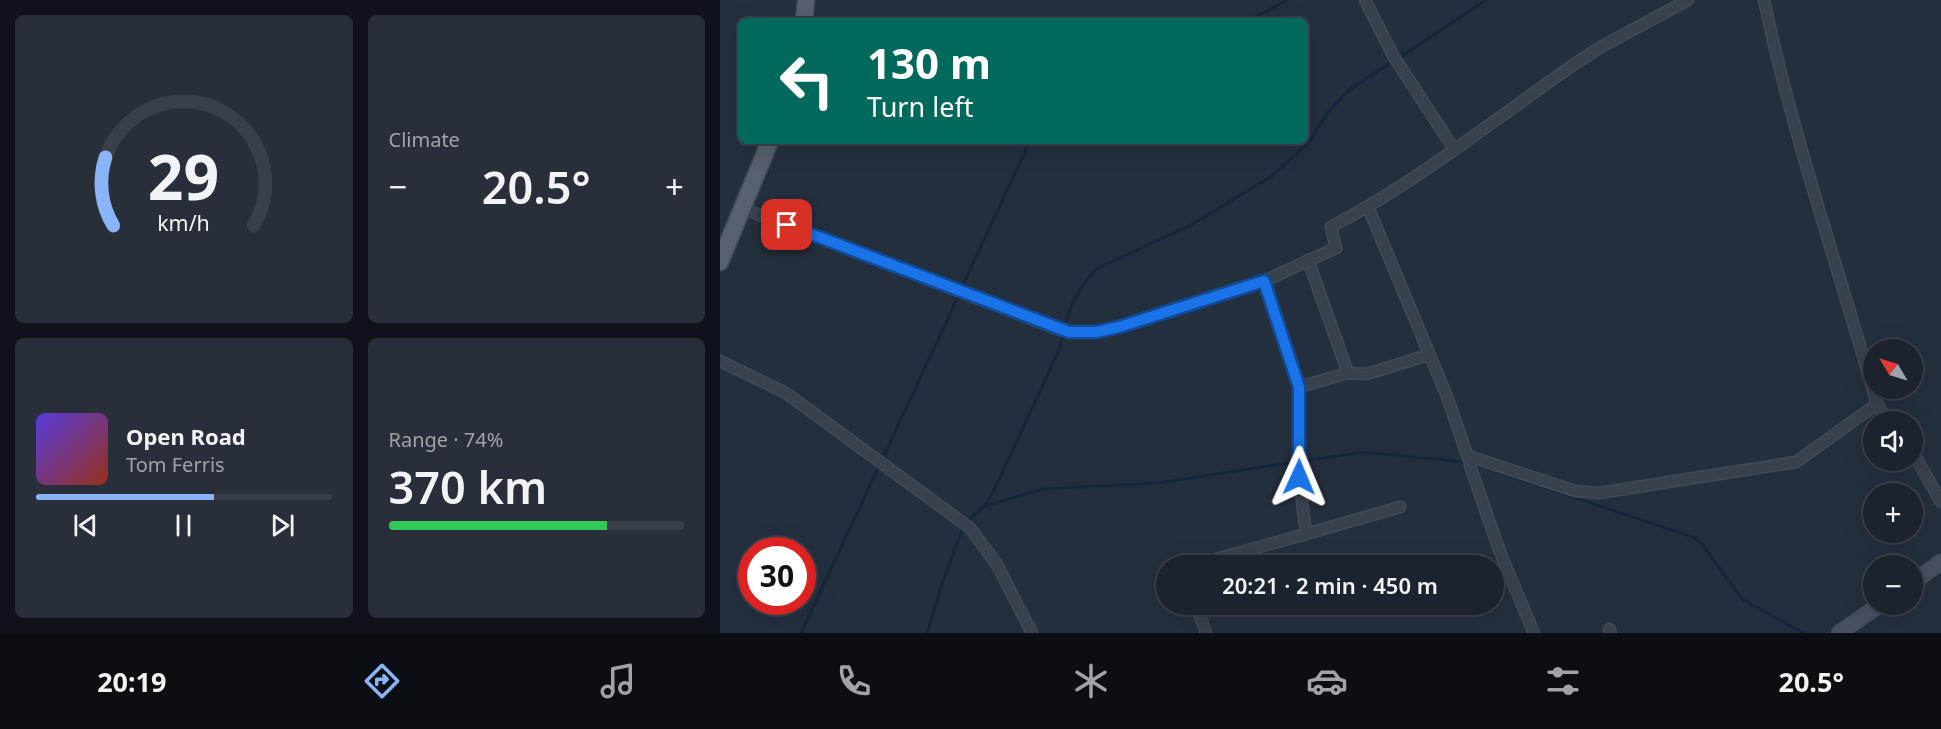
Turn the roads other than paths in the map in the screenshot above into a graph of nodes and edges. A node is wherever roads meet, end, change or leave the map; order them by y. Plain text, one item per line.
1 (806, 0) edge
2 (1365, 0) edge
3 (1688, 0) edge
4 (1764, 0) edge
5 (804, 18) edge
6 (769, 144) edge
7 (1454, 149) junction
8 (1368, 207) junction
9 (742, 208) junction
10 (723, 244) edge
11 (1308, 261) junction
12 (720, 262) edge
13 (1264, 281) junction
14 (1428, 355) junction
15 (720, 360) edge
16 (1348, 373) junction
17 (1299, 387) junction
18 (1877, 404) junction
19 (1881, 411) edge
20 (1469, 461) junction
21 (1923, 470) edge
22 (1941, 502) edge
23 (1400, 507) dead end
24 (1306, 534) junction
25 (1230, 555) edge
26 (1941, 562) edge
27 (1923, 575) edge
28 (1200, 615) edge
29 (1865, 615) edge
30 (1032, 633) edge
31 (1206, 633) edge
32 (1534, 633) edge
33 (1839, 633) edge

1 - 5 main road
2 - 7 street
3 - 7 street
4 - 18 street
6 - 9 main road
7 - 8 street
8 - 11 street
8 - 14 street
9 - 10 main road
9 - 13 street
10 - 12 main road
11 - 13 street
11 - 16 street
13 - 17 street
14 - 16 street
14 - 20 street
15 - 30 street
16 - 17 street
17 - 24 street
18 - 19 street
18 - 20 street
20 - 32 street
21 - 22 street
23 - 24 street
24 - 25 street
26 - 27 street
28 - 31 street
29 - 33 street

